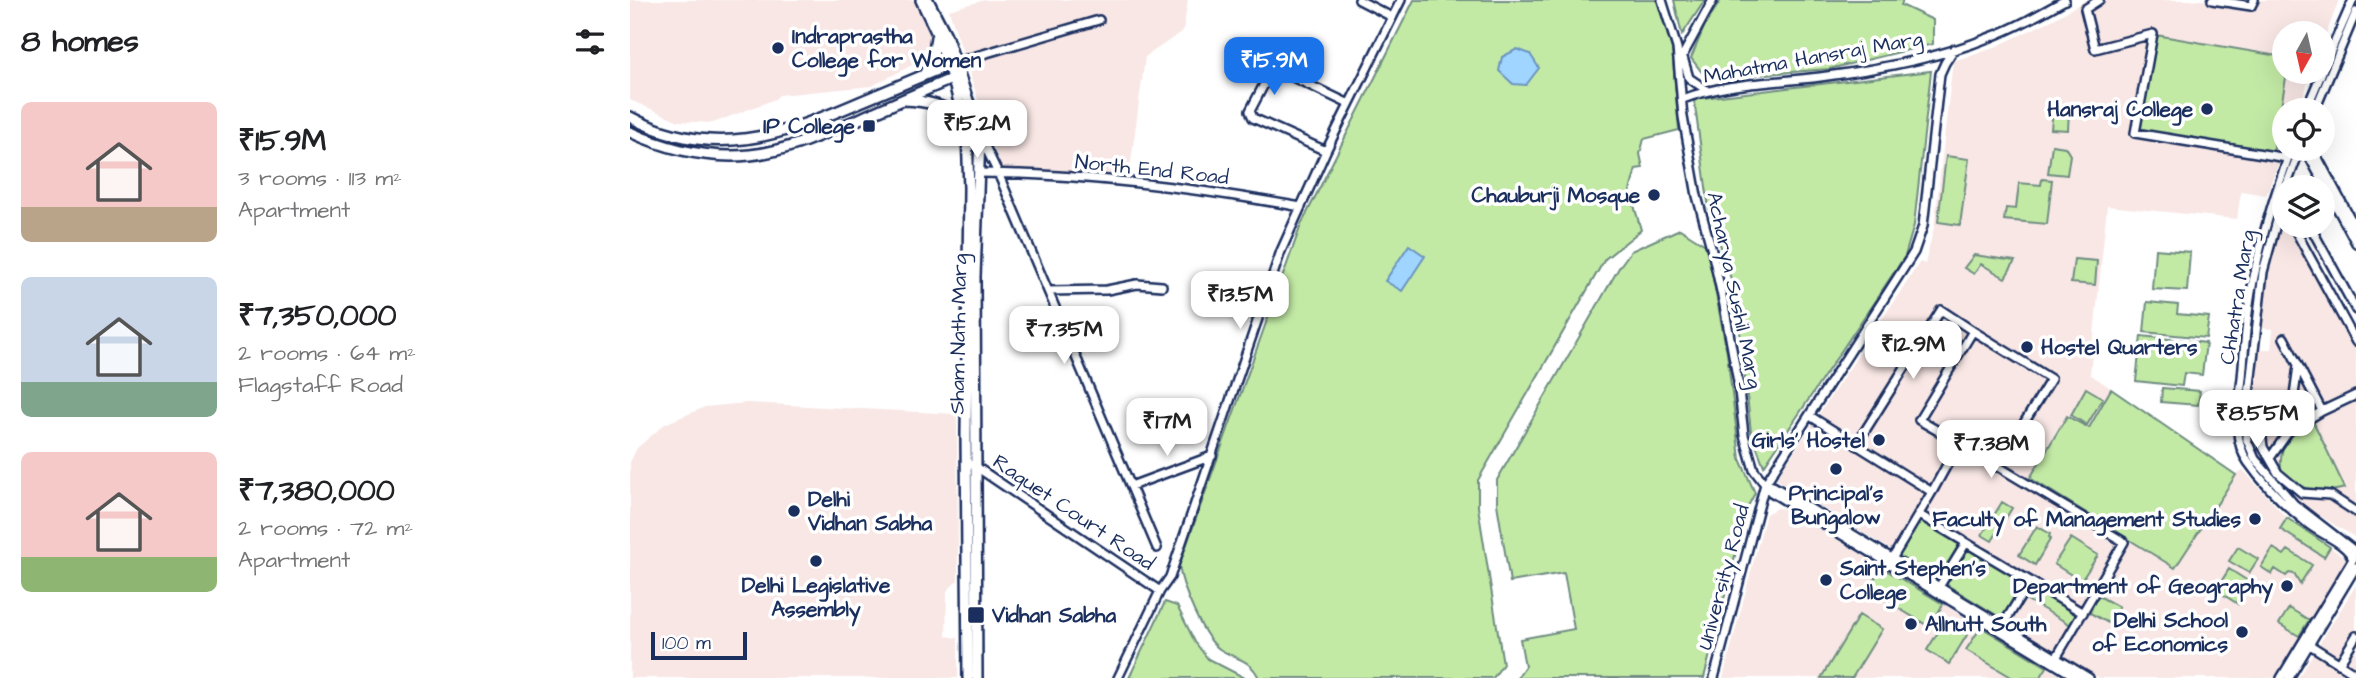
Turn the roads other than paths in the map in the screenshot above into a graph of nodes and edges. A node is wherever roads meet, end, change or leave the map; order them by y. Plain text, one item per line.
1 (920, 0) edge
2 (928, 0) edge
3 (1359, 0) edge
4 (1401, 0) edge
5 (1662, 0) edge
6 (1713, 0) edge
7 (2044, 0) edge
8 (2065, 0) edge
9 (2098, 0) edge
10 (2212, 0) edge
11 (2254, 0) edge
12 (2353, 0) edge
13 (2049, 9) junction
14 (2356, 12) edge
15 (1392, 17) junction
16 (1099, 20) dead end
17 (937, 34) junction
18 (2335, 41) edge
19 (1677, 48) junction
20 (1954, 49) junction
21 (1683, 55) junction
22 (1928, 56) junction
23 (952, 63) junction
24 (1940, 74) junction
25 (924, 75) junction
26 (956, 77) junction
27 (1708, 91) junction
28 (2320, 98) edge
29 (1683, 99) junction
30 (903, 100) junction
31 (1349, 103) junction
32 (630, 117) edge
33 (963, 120) junction
34 (630, 132) edge
35 (980, 136) junction
36 (1325, 151) junction
37 (2272, 157) edge
38 (2286, 161) edge
39 (2309, 161) edge
40 (2320, 161) edge
41 (980, 173) junction
42 (998, 173) junction
43 (1301, 207) junction
44 (2355, 226) edge
45 (2273, 238) edge
46 (2300, 238) edge
47 (2317, 238) edge
48 (2356, 243) edge
49 (1162, 286) dead end
50 (1048, 291) junction
51 (2356, 310) edge
52 (1973, 331) junction
53 (2284, 338) dead end
54 (2356, 342) edge
55 (2245, 344) junction
56 (2255, 346) junction
57 (2298, 366) junction
58 (2356, 396) edge
59 (2322, 411) junction
60 (2259, 415) dead end
61 (1810, 416) junction
62 (2289, 431) junction
63 (1959, 443) junction
64 (1856, 445) junction
65 (1212, 456) junction
66 (2270, 458) junction
67 (971, 465) junction
68 (1997, 467) junction
69 (2278, 473) junction
70 (2267, 480) junction
71 (1765, 484) junction
72 (1130, 486) junction
73 (1932, 492) junction
74 (2356, 512) edge
75 (1918, 514) junction
76 (1966, 543) junction
77 (1157, 548) dead end
78 (2356, 552) edge
79 (1892, 559) junction
80 (2356, 567) edge
81 (2030, 581) junction
82 (1939, 587) junction
83 (1160, 591) junction
84 (2083, 613) junction
85 (2003, 625) junction
86 (2356, 636) edge
87 (2309, 645) junction
88 (2058, 656) junction
89 (2339, 663) junction
90 (2356, 674) edge
91 (968, 678) edge
92 (977, 678) edge
93 (1118, 678) edge
94 (1714, 678) edge
95 (2078, 678) edge
96 (2090, 678) edge
97 (2281, 678) edge
98 (2289, 678) edge

1 - 17 main road, Sham Nath Marg
2 - 23 main road, Sham Nath Marg
3 - 15 street
4 - 15 street
5 - 19 street
6 - 21 street
7 - 13 street
8 - 13 street, Mahatma Hansraj Marg
9 - 37 street
10 - 11 street
12 - 18 street
13 - 20 street, Mahatma Hansraj Marg
14 - 28 street
15 - 31 street
16 - 23 street
17 - 23 main road, Sham Nath Marg
17 - 25 main road
19 - 21 street
19 - 29 street, Acharya Sushil Marg
20 - 22 street, Mahatma Hansraj Marg
20 - 24 street
21 - 27 street
22 - 24 street
22 - 27 street, Mahatma Hansraj Marg
23 - 25 main road
23 - 26 main road, Sham Nath Marg
24 - 61 street, University Road
25 - 32 main road
26 - 30 main road
26 - 33 main road, Sham Nath Marg
26 - 35 main road, Sham Nath Marg
27 - 29 street, Mahatma Hansraj Marg
29 - 71 street, Acharya Sushil Marg
30 - 33 main road
30 - 34 main road
31 - 36 street
31 - 36 street
33 - 67 main road, Sham Nath Marg
35 - 41 main road, Sham Nath Marg
35 - 42 street
36 - 43 street
38 - 55 street, Chhatra Marg
39 - 48 street
40 - 44 street
41 - 42 street, North End Road
41 - 67 main road, Sham Nath Marg
42 - 43 street, North End Road
42 - 50 street
43 - 65 street
45 - 56 street, Chhatra Marg
46 - 54 street
47 - 51 street
49 - 50 street
50 - 72 street
52 - 63 street
52 - 64 street
52 - 68 street
53 - 57 street
55 - 56 street
55 - 70 street, Chhatra Marg
56 - 70 street, Chhatra Marg
57 - 59 street
57 - 62 street
58 - 59 street
59 - 62 street
60 - 66 street
61 - 64 street
61 - 71 street, University Road
62 - 66 street
63 - 68 street
63 - 73 street
64 - 73 street
65 - 72 street
65 - 83 street
66 - 69 street
67 - 83 street, Raquet Court Road
67 - 91 main road, Sham Nath Marg
67 - 92 main road, Sham Nath Marg
68 - 84 street
69 - 70 street
69 - 74 street
70 - 78 street, Chhatra Marg
70 - 97 street, Chhatra Marg
71 - 79 street
71 - 94 street, University Road
71 - 95 street
72 - 77 street
73 - 75 street
75 - 76 street
75 - 79 street
76 - 81 street
76 - 82 street
79 - 82 street
80 - 87 street
81 - 84 street
81 - 85 street
82 - 85 street
83 - 93 street
84 - 88 street
85 - 88 street
86 - 89 street
87 - 89 street
87 - 98 street
88 - 96 street
89 - 90 street

